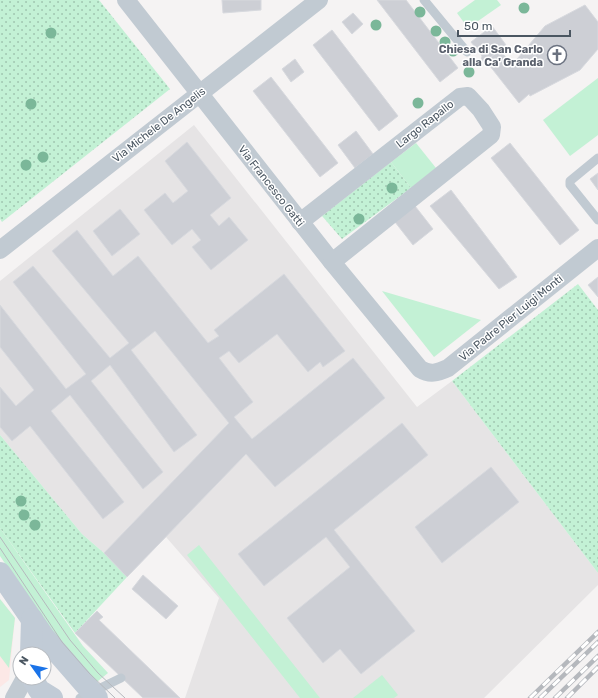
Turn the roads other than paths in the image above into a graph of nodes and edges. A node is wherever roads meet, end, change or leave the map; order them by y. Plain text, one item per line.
1 (126, 0) edge
2 (319, 0) edge
3 (424, 0) edge
4 (467, 52) dead end
5 (198, 94) junction
6 (598, 158) edge
7 (598, 220) edge
8 (300, 222) junction
9 (2, 245) edge
10 (598, 248) edge
11 (332, 262) junction
12 (420, 369) joint
13 (0, 573) edge
14 (32, 620) junction
15 (31, 646) edge
16 (52, 657) edge
17 (68, 665) junction
18 (121, 678) dead end
19 (21, 686) edge
20 (37, 686) edge
21 (90, 696) edge
22 (14, 698) edge
23 (52, 698) edge
24 (64, 698) edge

1 - 5 street, Via Francesco Gatti
2 - 5 street, Via Michele De Angelis
3 - 4 lane
5 - 8 street, Via Francesco Gatti
5 - 9 street, Via Michele De Angelis
6 - 7 lane
8 - 11 street, Via Francesco Gatti
8 - 11 street, Largo Rapallo
10 - 12 street, Via Padre Pier Luigi Monti
11 - 12 street, Via Francesco Gatti
13 - 14 main road
14 - 15 main road
14 - 17 main road
16 - 17 main road
17 - 21 main road
17 - 24 main road
18 - 21 lane
19 - 22 street
20 - 23 main road

